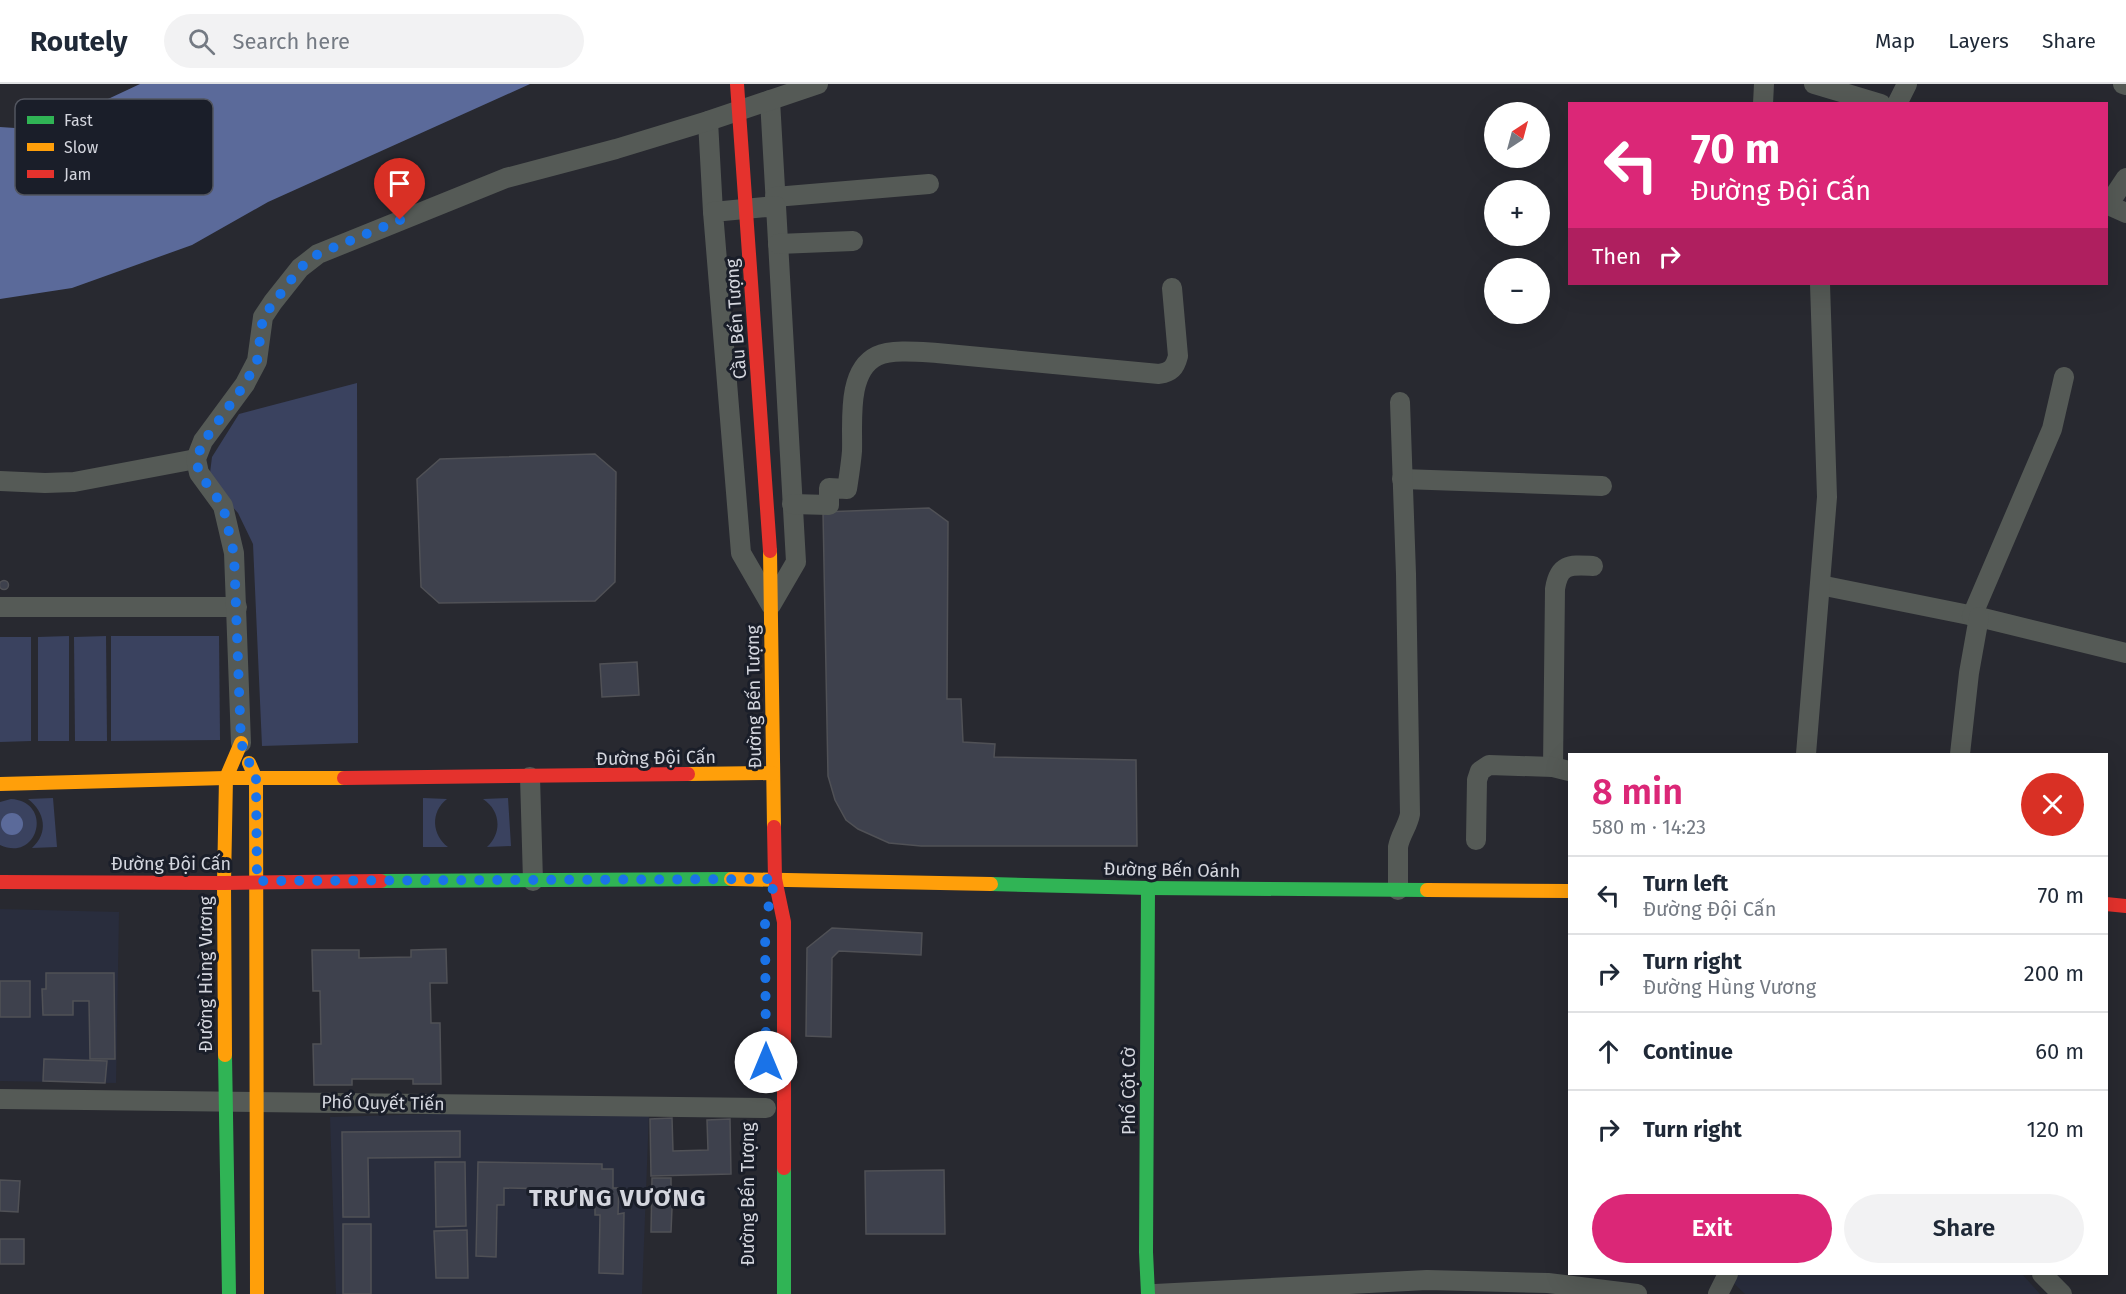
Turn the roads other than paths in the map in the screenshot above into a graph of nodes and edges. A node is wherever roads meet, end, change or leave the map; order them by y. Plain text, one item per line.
1 (737, 84) edge
2 (818, 84) edge
3 (1764, 84) edge
4 (1814, 84) edge
5 (1907, 84) edge
6 (770, 100) junction
7 (1763, 102) edge
8 (1874, 102) edge
9 (1898, 102) edge
10 (708, 121) junction
11 (2126, 178) edge
12 (929, 184) dead end
13 (775, 202) junction
14 (2113, 207) edge
15 (713, 212) junction
16 (853, 241) dead end
17 (778, 244) junction
18 (1820, 285) edge
19 (1172, 288) dead end
20 (2064, 377) dead end
21 (1400, 402) dead end
22 (196, 459) junction
23 (1402, 479) junction
24 (0, 481) edge
25 (1602, 486) dead end
26 (792, 504) junction
27 (770, 551) joint
28 (1593, 566) dead end
29 (1820, 585) junction
30 (771, 605) junction
31 (0, 607) edge
32 (237, 607) junction
33 (1975, 617) junction
34 (2126, 654) edge
35 (241, 743) junction
36 (1806, 753) edge
37 (1960, 753) edge
38 (1561, 769) edge
39 (773, 773) junction
40 (530, 777) junction
41 (226, 778) junction
42 (256, 779) junction
43 (0, 784) edge
44 (1476, 840) dead end
45 (775, 879) junction
46 (257, 881) junction
47 (533, 881) junction
48 (0, 882) edge
49 (224, 883) junction
50 (1148, 888) junction
51 (1398, 890) junction
52 (1568, 891) edge
53 (2108, 904) edge
54 (2126, 906) edge
55 (768, 911) dead end
56 (0, 1099) edge
57 (225, 1101) junction
58 (256, 1101) junction
59 (766, 1108) dead end
60 (1728, 1275) edge
61 (2043, 1275) edge
62 (230, 1294) edge
63 (257, 1294) edge
64 (784, 1294) edge
65 (1149, 1294) edge
66 (1155, 1294) edge
67 (1637, 1294) edge
68 (1718, 1294) edge
69 (2062, 1294) edge

1 - 27 street, Cầu Bến Tượng, bridge
2 - 6 street
3 - 7 street
4 - 8 street
5 - 9 street
6 - 10 street
6 - 13 street
10 - 15 street
10 - 22 street
11 - 14 street
12 - 13 street
13 - 15 street
13 - 17 street
15 - 30 street
16 - 17 street
17 - 26 street
18 - 29 street
19 - 26 street
20 - 33 street
21 - 23 street
22 - 24 street
22 - 32 street
23 - 25 street
23 - 51 street
26 - 30 street
27 - 30 street, Đường Bến Tượng
28 - 38 street
29 - 33 street
29 - 36 street
30 - 39 street, Đường Bến Tượng
31 - 32 street
32 - 35 street
33 - 34 street
33 - 37 street
35 - 41 street, Đường Hùng Vương
35 - 42 street
38 - 44 street
39 - 40 street, Đường Đội Cấn
39 - 45 street, Đường Bến Tượng
40 - 42 street, Đường Đội Cấn
40 - 47 street
41 - 42 street, Đường Đội Cấn
41 - 43 street, Đường Đội Cấn
41 - 49 street, Đường Hùng Vương
42 - 46 street
45 - 47 street, Đường Đội Cấn
45 - 50 street, Đường Bến Oánh
45 - 55 street, Đường Bến Tượng
45 - 64 street, Đường Bến Tượng
46 - 47 street, Đường Đội Cấn
46 - 49 street, Đường Đội Cấn
46 - 58 street
48 - 49 street, Đường Đội Cấn
49 - 57 street, Đường Hùng Vương
50 - 51 street, Đường Bến Oánh
50 - 65 street, Phố Cột Cờ
51 - 52 street, Đường Bến Oánh
53 - 54 street
56 - 57 street, Phố Quyết Tiến
57 - 58 street, Phố Quyết Tiến
57 - 62 street, Đường Hùng Vương
58 - 59 street, Phố Quyết Tiến
58 - 63 street
60 - 68 street
61 - 69 street
66 - 67 street

